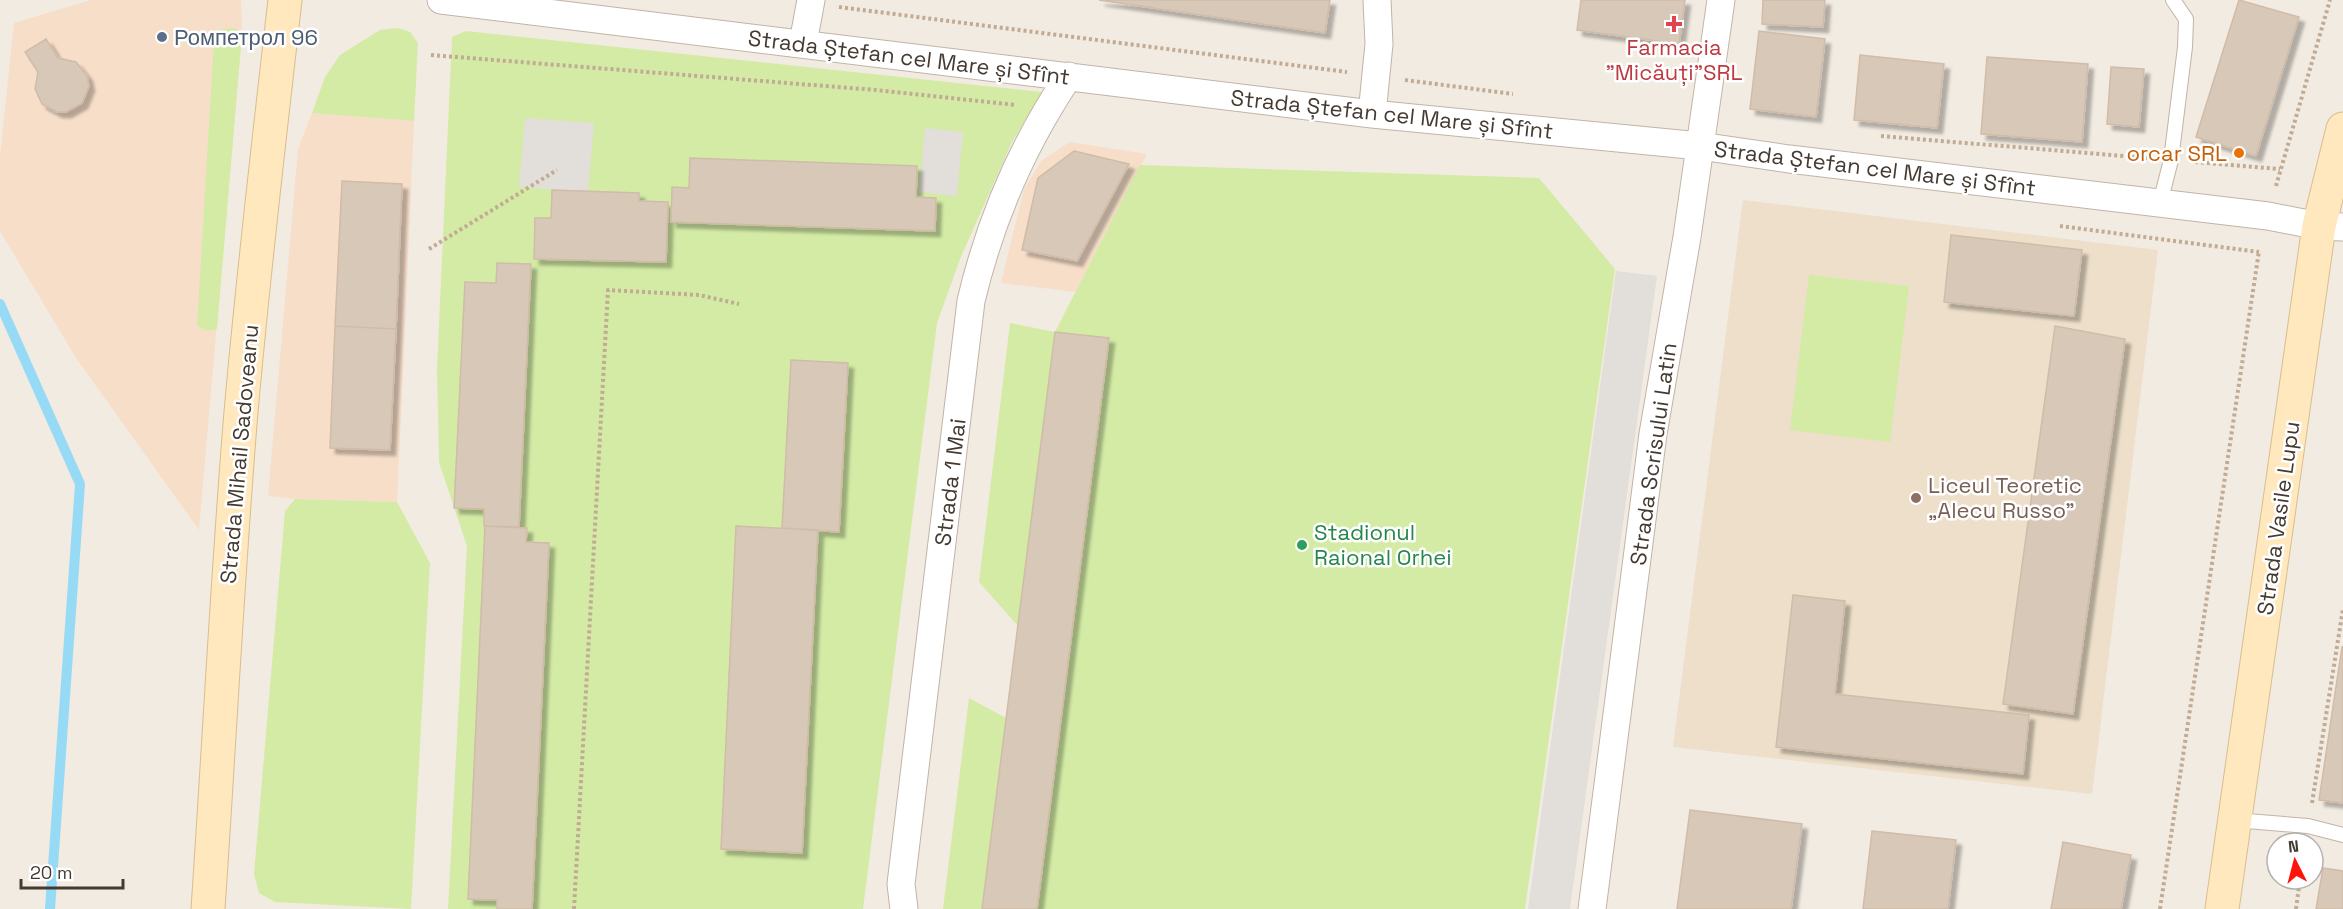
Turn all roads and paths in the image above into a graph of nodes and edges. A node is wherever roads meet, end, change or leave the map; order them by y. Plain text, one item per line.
1 (285, 0) edge
2 (441, 0) edge
3 (1377, 0) edge
4 (1721, 0) edge
5 (2173, 0) edge
6 (2330, 0) edge
7 (811, 2) edge
8 (803, 43) junction
9 (1069, 76) junction
10 (1377, 76) junction
11 (1523, 95) dead end
12 (1372, 114) junction
13 (2343, 129) edge
14 (1878, 136) dead end
15 (1700, 146) junction
16 (2171, 160) junction
17 (2280, 169) junction
18 (556, 170) dead end
19 (2160, 203) junction
20 (2268, 216) junction
21 (2331, 226) edge
22 (429, 249) dead end
23 (739, 304) dead end
24 (2343, 609) edge
25 (2235, 820) junction
26 (2308, 826) junction
27 (2343, 835) edge
28 (2298, 891) edge
29 (208, 909) edge
30 (574, 909) edge
31 (904, 909) edge
32 (1592, 909) edge
33 (2160, 909) edge
34 (2222, 909) edge
35 (2296, 909) edge

1 - 29 street, Strada Mihail Sadoveanu
2 - 8 street, Strada Ștefan cel Mare și Sfînt
3 - 10 street
4 - 15 street, Strada Scrisului Latin
5 - 16 lane
6 - 17 path
7 - 8 street
7 - 10 path
8 - 9 street, Strada Ștefan cel Mare și Sfînt
9 - 12 street, Strada Ștefan cel Mare și Sfînt
9 - 31 street, Strada 1 Mai
10 - 11 path
10 - 12 street
12 - 15 street, Strada Ștefan cel Mare și Sfînt
13 - 21 street, Strada Vasile Lupu
14 - 16 path
15 - 19 street, Strada Ștefan cel Mare și Sfînt
15 - 32 street, Strada Scrisului Latin
16 - 17 path
16 - 19 lane
17 - 20 path
18 - 22 path
19 - 20 street, Strada Ștefan cel Mare și Sfînt
20 - 21 street, Strada Ștefan cel Mare și Sfînt
20 - 33 path
21 - 25 street, Strada Vasile Lupu
23 - 30 path
24 - 26 path
25 - 26 lane
25 - 34 street, Strada Vasile Lupu
26 - 27 lane
28 - 35 path

